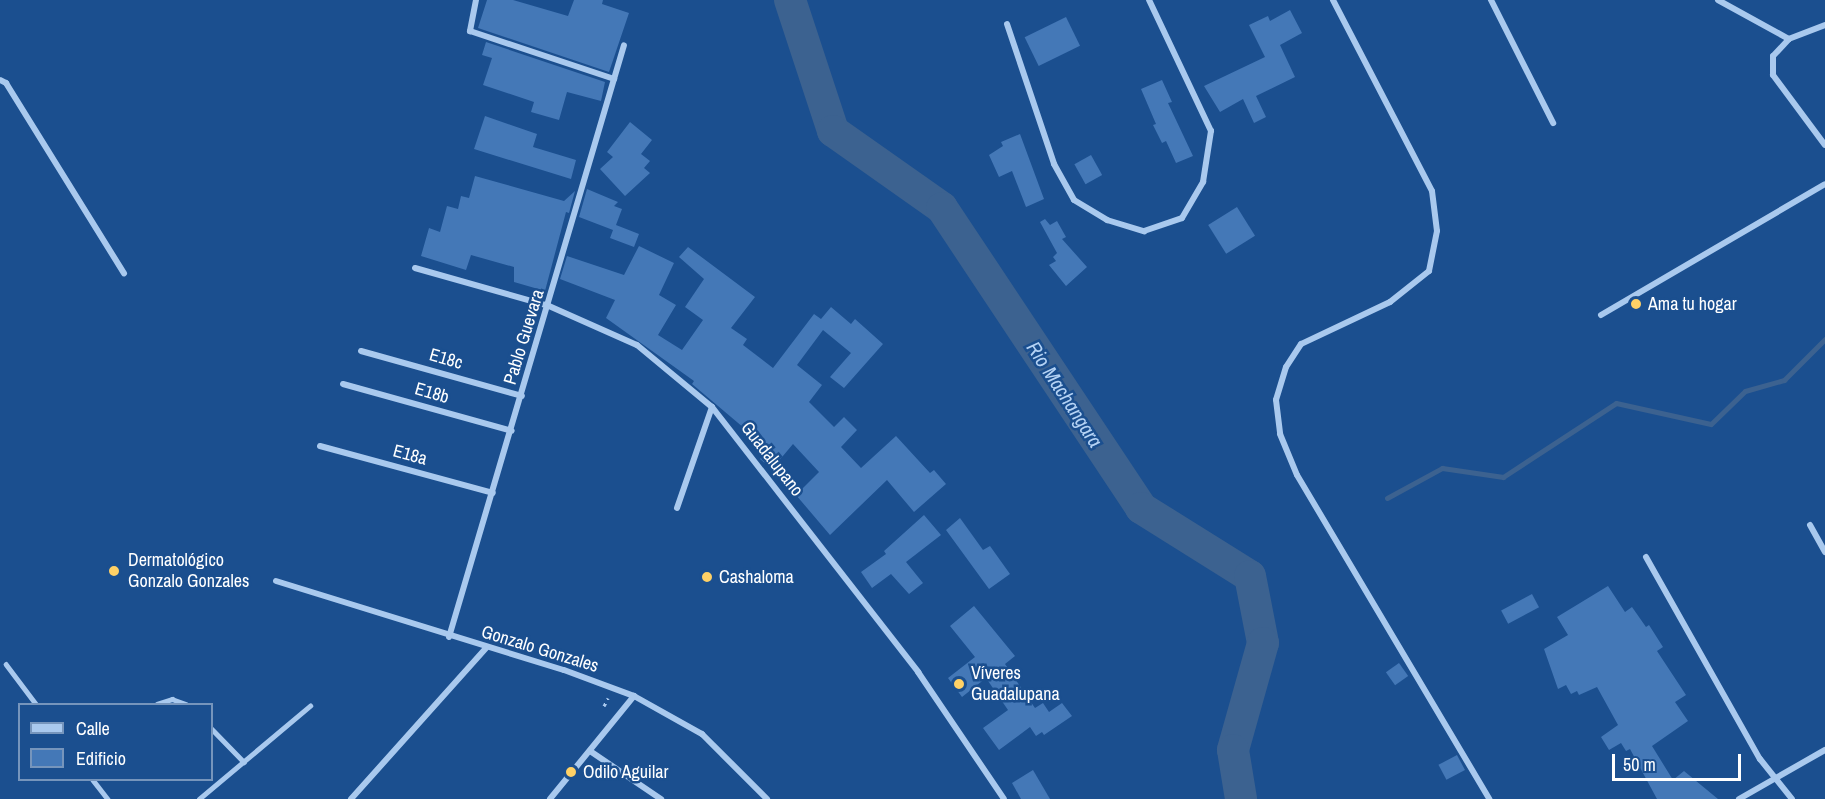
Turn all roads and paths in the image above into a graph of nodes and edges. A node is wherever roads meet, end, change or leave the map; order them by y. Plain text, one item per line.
1 (476, 0) edge
2 (1149, 0) edge
3 (1333, 0) edge
4 (1491, 0) edge
5 (1718, 0) edge
6 (1007, 24) dead end
7 (1825, 25) edge
8 (1789, 39) junction
9 (624, 45) dead end
10 (614, 79) junction
11 (0, 80) edge
12 (1553, 123) dead end
13 (1825, 145) edge
14 (1825, 184) edge
15 (415, 268) dead end
16 (124, 273) dead end
17 (549, 306) junction
18 (1601, 315) dead end
19 (361, 351) dead end
20 (343, 384) dead end
21 (522, 396) junction
22 (712, 407) junction
23 (512, 431) junction
24 (320, 446) dead end
25 (493, 493) junction
26 (677, 508) dead end
27 (1810, 525) dead end
28 (1825, 552) edge
29 (1646, 557) dead end
30 (276, 581) dead end
31 (449, 637) junction
32 (486, 648) junction
33 (6, 664) dead end
34 (634, 696) junction
35 (608, 698) dead end
36 (35, 703) edge
37 (162, 703) edge
38 (181, 703) edge
39 (310, 706) dead end
40 (604, 706) dead end
41 (213, 730) edge
42 (1825, 750) edge
43 (590, 751) junction
44 (244, 762) junction
45 (1774, 779) junction
46 (94, 781) edge
47 (108, 799) edge
48 (199, 799) edge
49 (351, 799) edge
50 (550, 799) edge
51 (661, 799) edge
52 (767, 799) edge
53 (1004, 799) edge
54 (1489, 799) edge
55 (1738, 799) edge
56 (1792, 799) edge

1 - 10 street
2 - 6 street
3 - 54 street
4 - 12 street
5 - 8 street
7 - 8 street
8 - 13 street
9 - 10 street, Pablo Guevara
10 - 17 street, Pablo Guevara
11 - 16 street
14 - 18 street
15 - 17 street, Guadalupano
17 - 21 street, Pablo Guevara
17 - 22 street, Guadalupano
19 - 21 street, E18c
20 - 23 street, E18b
21 - 23 street, Pablo Guevara
22 - 26 street
22 - 53 street, Guadalupano
23 - 25 street, Pablo Guevara
24 - 25 street, E18a
25 - 31 street, Pablo Guevara
27 - 28 street
29 - 45 street
30 - 31 street, Gonzalo Gonzales
31 - 32 street, Gonzalo Gonzales
32 - 34 street, Gonzalo Gonzales
32 - 49 street
33 - 36 lane
34 - 43 street
34 - 52 street, Gonzalo Gonzales
35 - 40 path
37 - 38 lane
39 - 44 lane
41 - 44 lane
42 - 45 street
43 - 50 street
43 - 51 street
44 - 48 lane
45 - 55 street
45 - 56 street
46 - 47 lane

